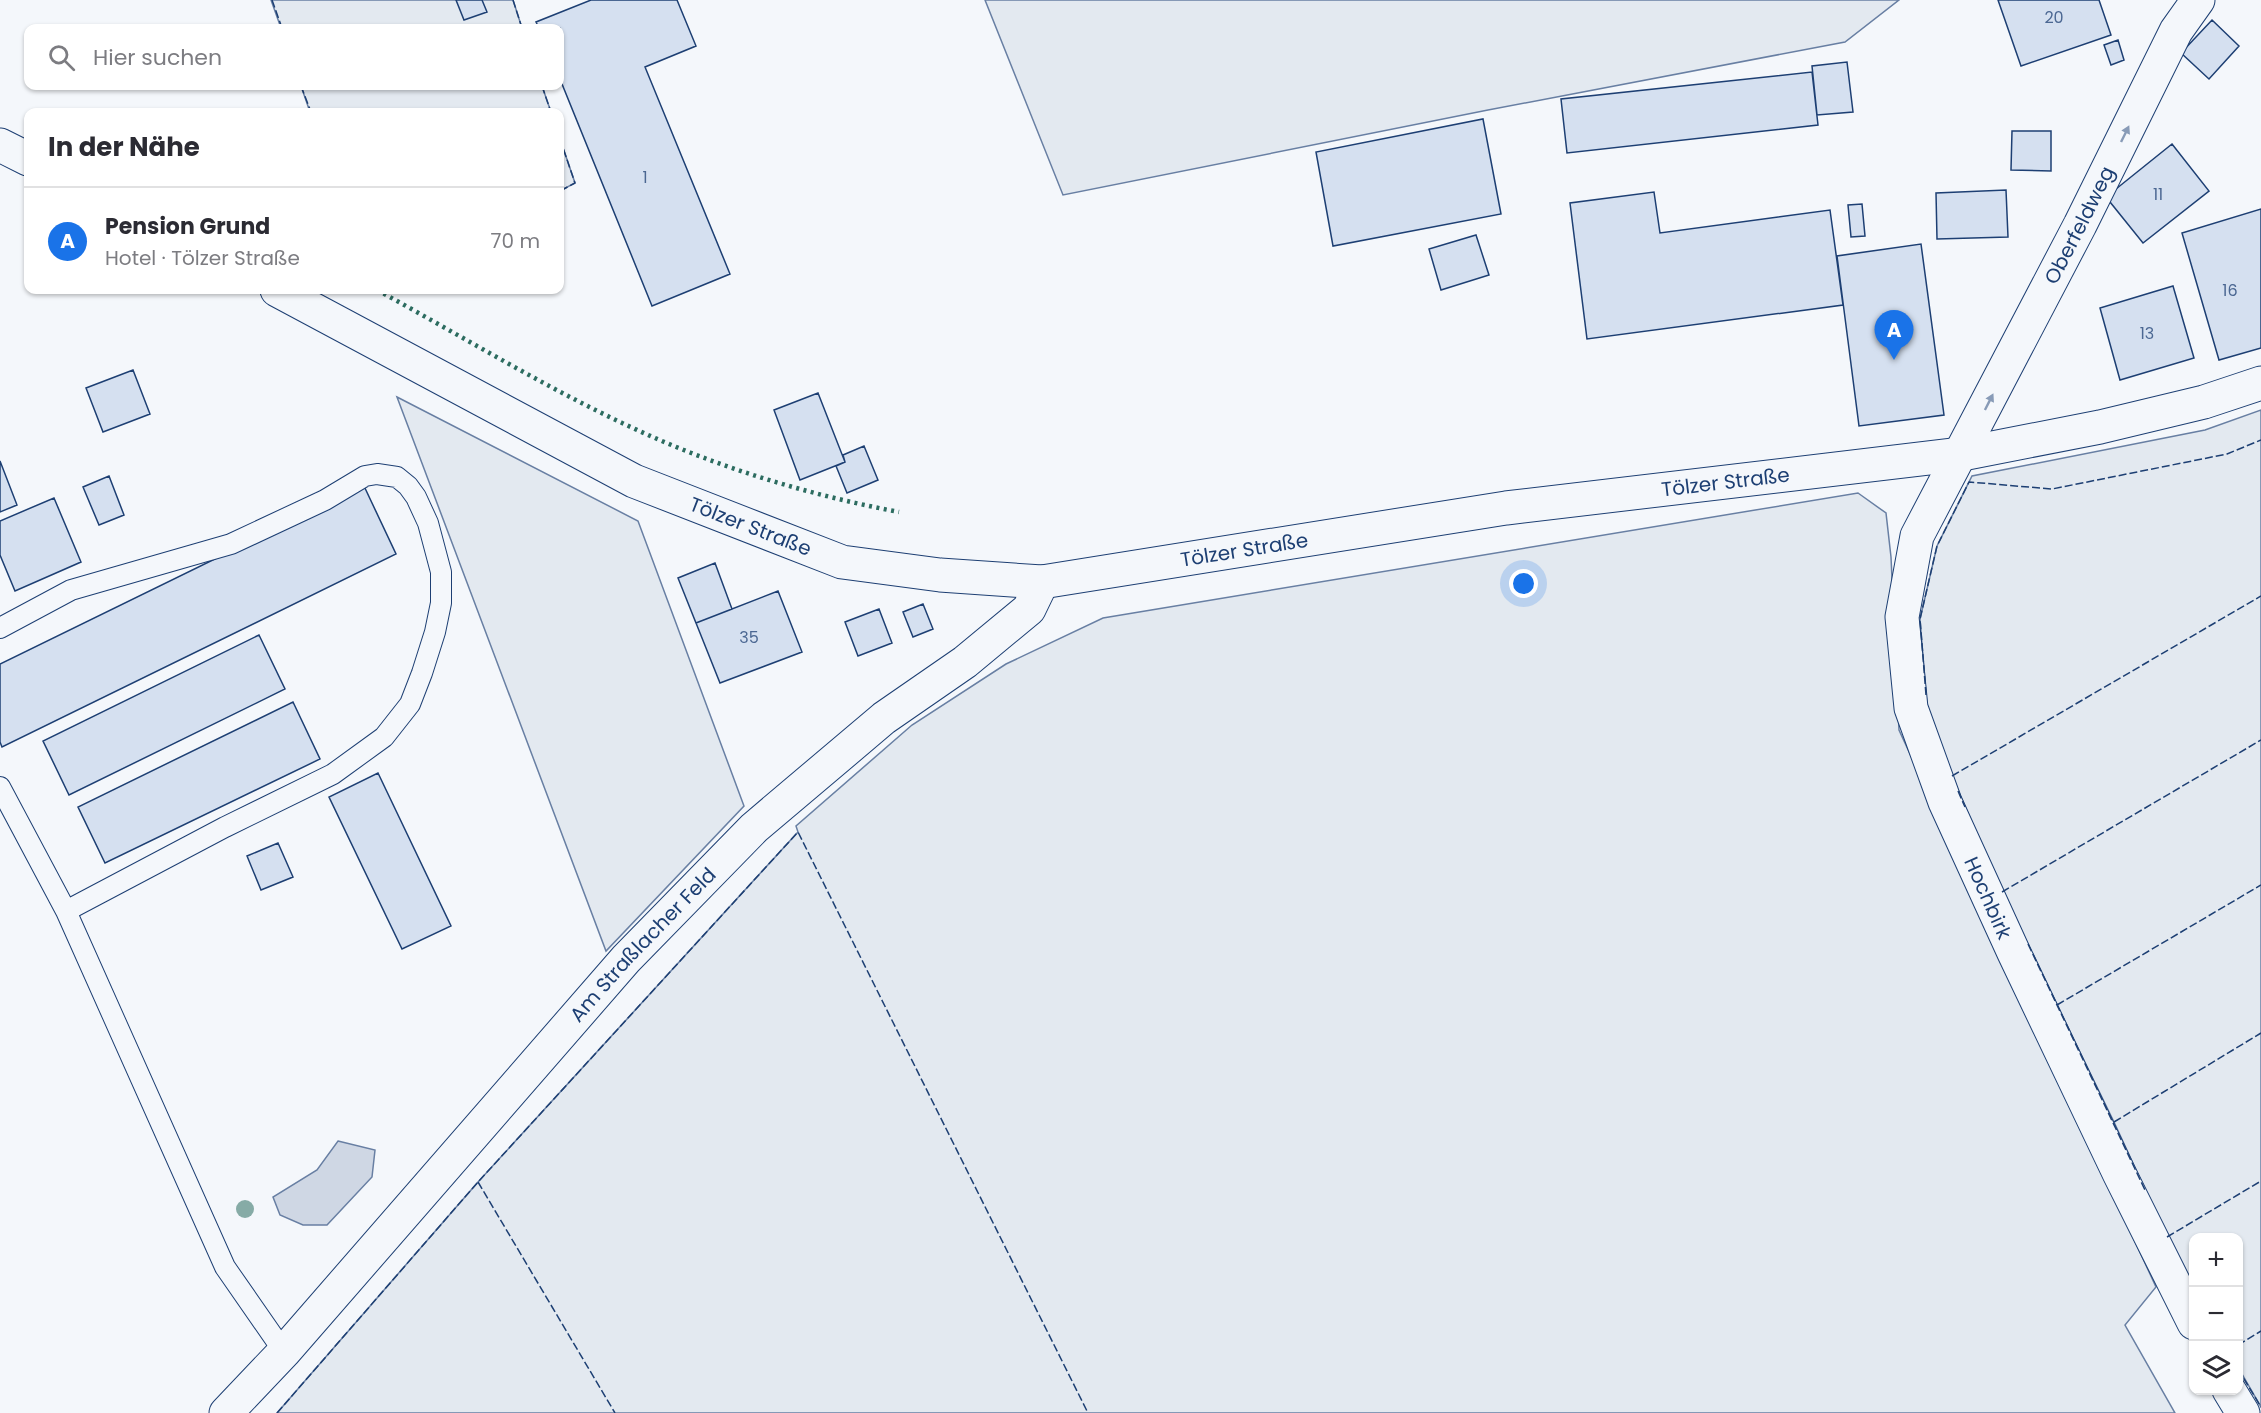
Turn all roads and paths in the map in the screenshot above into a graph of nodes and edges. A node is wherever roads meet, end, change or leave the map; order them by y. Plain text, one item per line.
1 (2198, 0) edge
2 (0, 145) edge
3 (24, 157) edge
4 (284, 294) edge
5 (2261, 383) edge
6 (1962, 453) junction
7 (1042, 582) junction
8 (0, 628) edge
9 (0, 787) edge
10 (66, 911) junction
11 (2189, 1315) edge
12 (284, 1352) junction
13 (2232, 1395) edge
14 (226, 1413) edge
15 (2243, 1413) edge

6 -> 1 street, Oberfeldweg
2 - 3 street
4 - 7 street, Tölzer Straße
5 - 6 street, Tölzer Straße
6 - 7 street, Tölzer Straße
6 - 11 street, Hochbirk
7 - 12 street, Am Straßlacher Feld
8 - 10 lane
9 - 10 lane
10 - 12 lane
12 - 14 street, Am Straßlacher Feld
13 - 15 street

